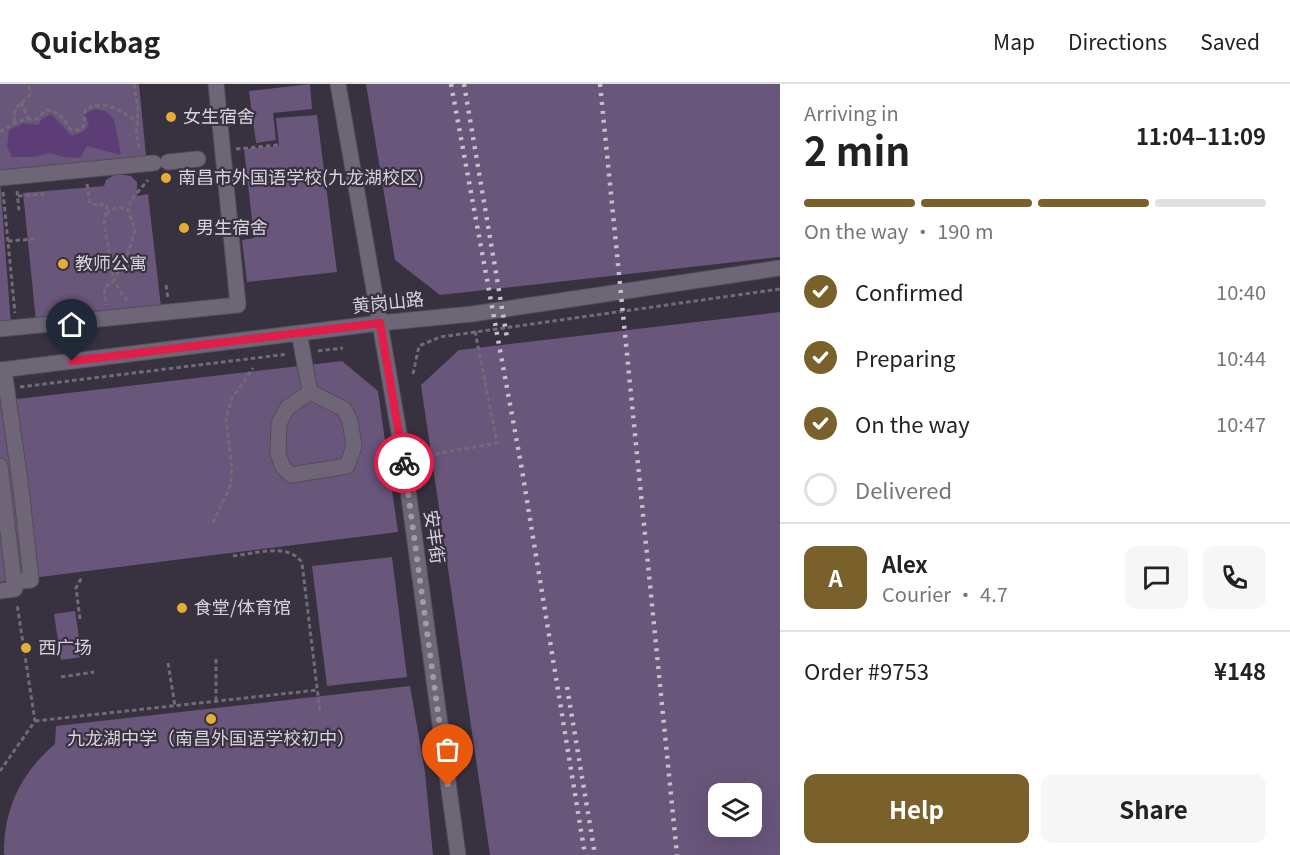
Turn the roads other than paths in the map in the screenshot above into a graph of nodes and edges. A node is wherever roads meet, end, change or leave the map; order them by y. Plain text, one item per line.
1 (216, 84) edge
2 (338, 84) edge
3 (198, 159) dead end
4 (6, 178) edge
5 (780, 268) edge
6 (380, 323) junction
7 (0, 329) edge
8 (299, 333) junction
9 (2, 370) edge
10 (310, 392) junction
11 (0, 466) edge
12 (458, 855) edge

1 - 7 street
2 - 6 street, 安丰街
3 - 4 street
5 - 6 street, 黄岗山路
6 - 8 street, 黄岗山路
6 - 12 street, 安丰街
8 - 9 street, 黄岗山路
8 - 10 street
9 - 11 street
10 - 10 street

